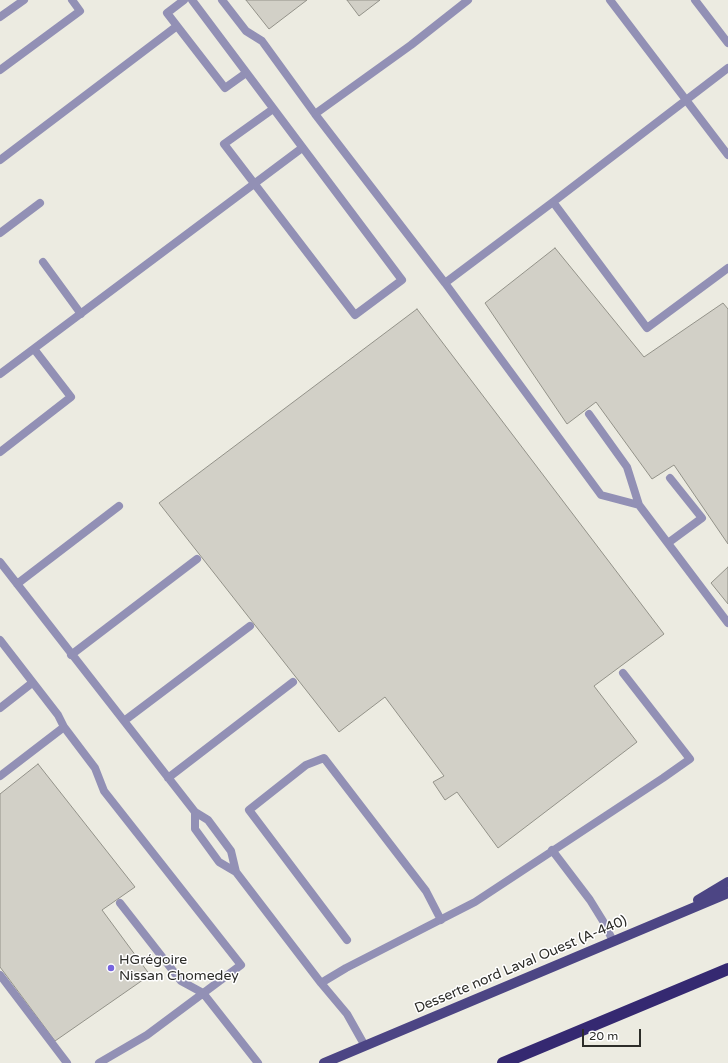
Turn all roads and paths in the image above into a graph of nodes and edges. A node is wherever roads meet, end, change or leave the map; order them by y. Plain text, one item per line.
1 (24, 0) edge
2 (72, 0) edge
3 (184, 0) edge
4 (192, 0) edge
5 (222, 0) edge
6 (468, 0) edge
7 (610, 0) edge
8 (695, 0) edge
9 (0, 17) edge
10 (177, 26) junction
11 (728, 43) edge
12 (728, 68) edge
13 (0, 70) edge
14 (246, 72) junction
15 (686, 100) junction
16 (273, 109) junction
17 (315, 114) junction
18 (302, 148) junction
19 (728, 155) edge
20 (0, 160) edge
21 (255, 184) junction
22 (553, 202) junction
23 (40, 203) dead end
24 (0, 233) edge
25 (43, 262) dead end
26 (728, 268) edge
27 (445, 283) junction
28 (81, 314) junction
29 (34, 349) junction
30 (0, 374) edge
31 (589, 414) dead end
32 (0, 452) edge
33 (670, 478) dead end
34 (639, 505) junction
35 (119, 506) dead end
36 (668, 543) junction
37 (197, 559) dead end
38 (0, 562) edge
39 (17, 584) junction
40 (728, 623) edge
41 (250, 626) dead end
42 (0, 640) edge
43 (71, 655) junction
44 (623, 673) dead end
45 (293, 682) dead end
46 (32, 683) junction
47 (0, 708) edge
48 (124, 721) junction
49 (64, 727) junction
50 (0, 776) edge
51 (168, 778) junction
52 (195, 812) junction
53 (552, 850) junction
54 (236, 872) junction
55 (728, 882) edge
56 (728, 893) edge
57 (120, 903) dead end
58 (441, 920) junction
59 (664, 920) junction
60 (347, 940) dead end
61 (613, 941) junction
62 (728, 969) edge
63 (0, 975) edge
64 (321, 983) junction
65 (204, 993) junction
66 (365, 1046) junction
67 (67, 1063) edge
68 (99, 1063) edge
69 (258, 1063) edge
70 (324, 1063) edge
71 (503, 1063) edge

1 - 9 lane
2 - 13 lane
3 - 10 lane
4 - 14 lane
5 - 17 lane
6 - 17 lane
7 - 15 lane
8 - 11 lane
10 - 14 lane
10 - 20 lane
12 - 15 lane
14 - 16 lane
15 - 19 lane
15 - 22 lane
16 - 18 lane
16 - 21 lane
17 - 27 lane
18 - 21 lane
18 - 21 lane
21 - 28 lane
22 - 26 lane
22 - 27 lane
23 - 24 lane
25 - 28 lane
27 - 34 lane
28 - 29 lane
29 - 30 lane
29 - 32 lane
31 - 34 lane
33 - 36 lane
34 - 36 lane
35 - 39 lane
36 - 40 lane
37 - 43 lane
38 - 39 lane
39 - 43 lane
41 - 48 lane
42 - 46 lane
43 - 48 lane
44 - 53 lane
45 - 51 lane
46 - 47 lane
46 - 49 lane
48 - 51 lane
49 - 50 lane
49 - 65 lane
51 - 52 lane
52 - 54 lane
52 - 54 lane
53 - 58 lane
53 - 61 lane
54 - 64 lane
55 - 59 main road
56 - 59 main road, Desserte nord Laval Ouest (A-440)
57 - 65 lane
58 - 60 lane
58 - 64 lane
59 - 61 main road, Desserte nord Laval Ouest (A-440)
61 - 66 main road, Desserte nord Laval Ouest (A-440)
62 - 71 highway
63 - 67 lane
64 - 66 lane
65 - 68 lane
65 - 69 lane
66 - 70 main road, Desserte nord Laval Ouest (A-440)

